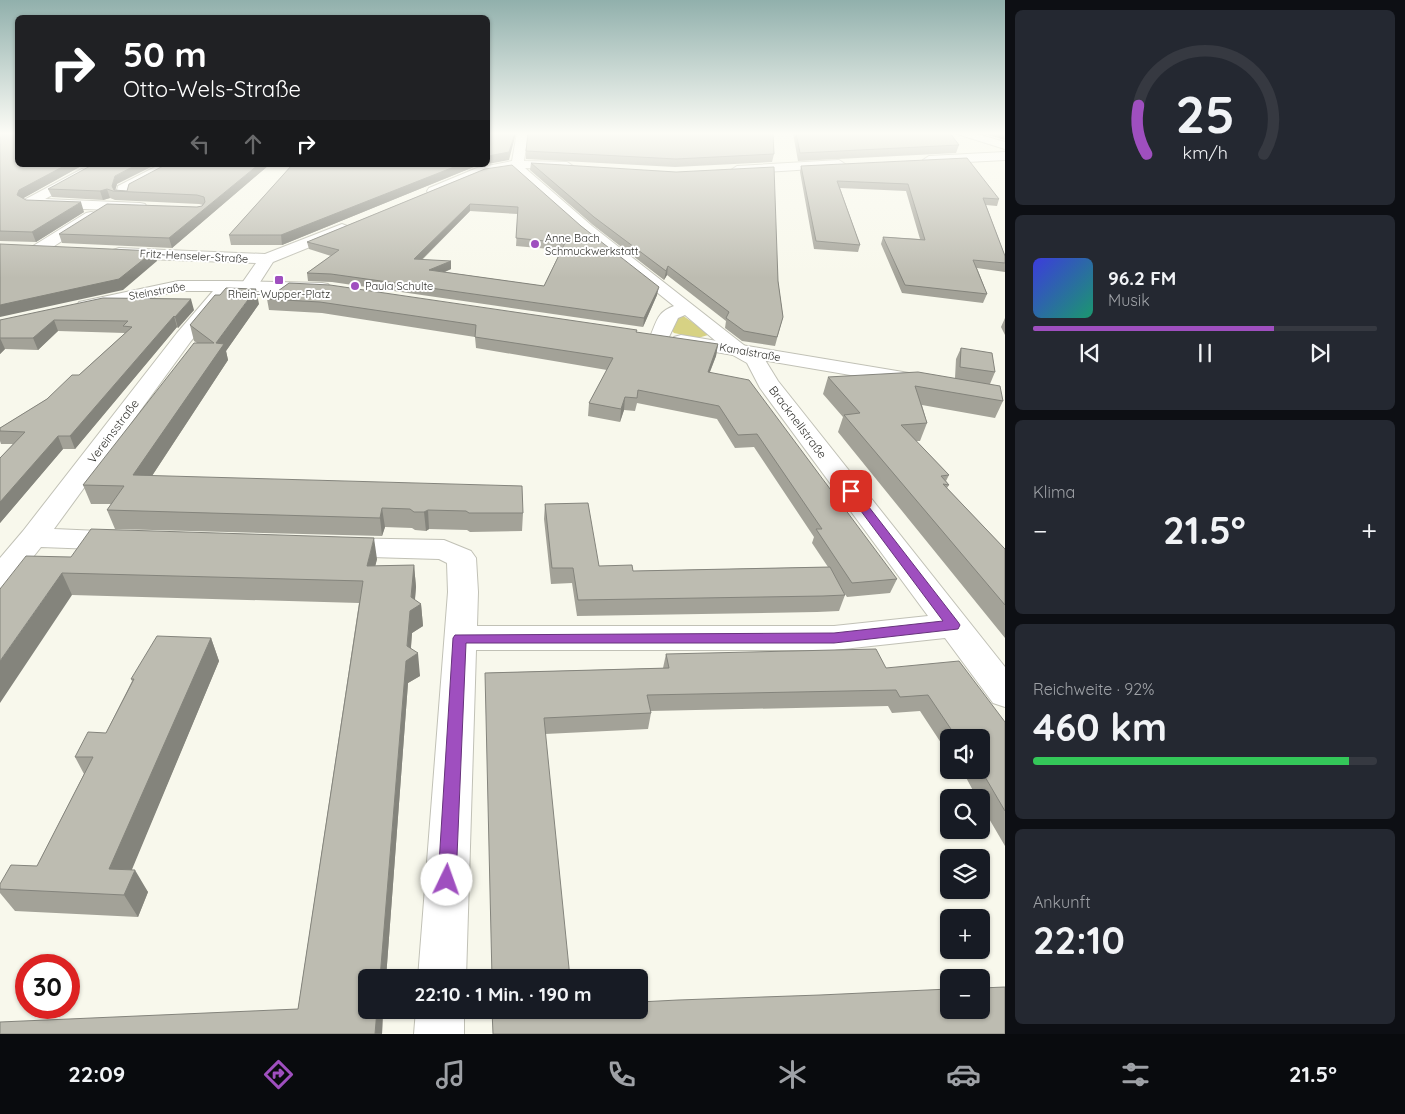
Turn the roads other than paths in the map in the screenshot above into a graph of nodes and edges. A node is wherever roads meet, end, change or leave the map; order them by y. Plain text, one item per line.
1 (67, 181) edge
2 (153, 181) edge
3 (456, 181) edge
4 (533, 181) edge
5 (423, 195) edge
6 (115, 200) junction
7 (152, 208) edge
8 (351, 225) edge
9 (20, 248) edge
10 (39, 249) junction
11 (68, 250) edge
12 (106, 252) edge
13 (267, 260) junction
14 (238, 286) junction
15 (340, 290) edge
16 (688, 308) junction
17 (71, 310) edge
18 (738, 350) junction
19 (929, 383) edge
20 (33, 538) junction
21 (150, 542) edge
22 (307, 546) edge
23 (0, 578) edge
24 (954, 625) junction
25 (460, 638) junction
26 (1005, 694) edge
27 (442, 969) edge
28 (440, 1019) edge
29 (439, 1034) edge

1 - 6 street
2 - 6 street
3 - 5 street
4 - 16 street, Bracknellstraße
6 - 7 street
6 - 10 street
8 - 13 street
9 - 10 street
10 - 11 street
12 - 13 street, Fritz-Henseler-Straße
13 - 14 street
14 - 15 street
14 - 17 street, Steinstraße
14 - 20 street, Vereinsstraße
16 - 18 street, Bracknellstraße
16 - 18 street, Kanalstraße
18 - 19 street, Kanalstraße
18 - 24 street, Bracknellstraße
20 - 21 street
20 - 23 street, Vereinsstraße
22 - 25 street
24 - 25 street
24 - 26 street, Bracknellstraße
25 - 27 street
28 - 29 street

